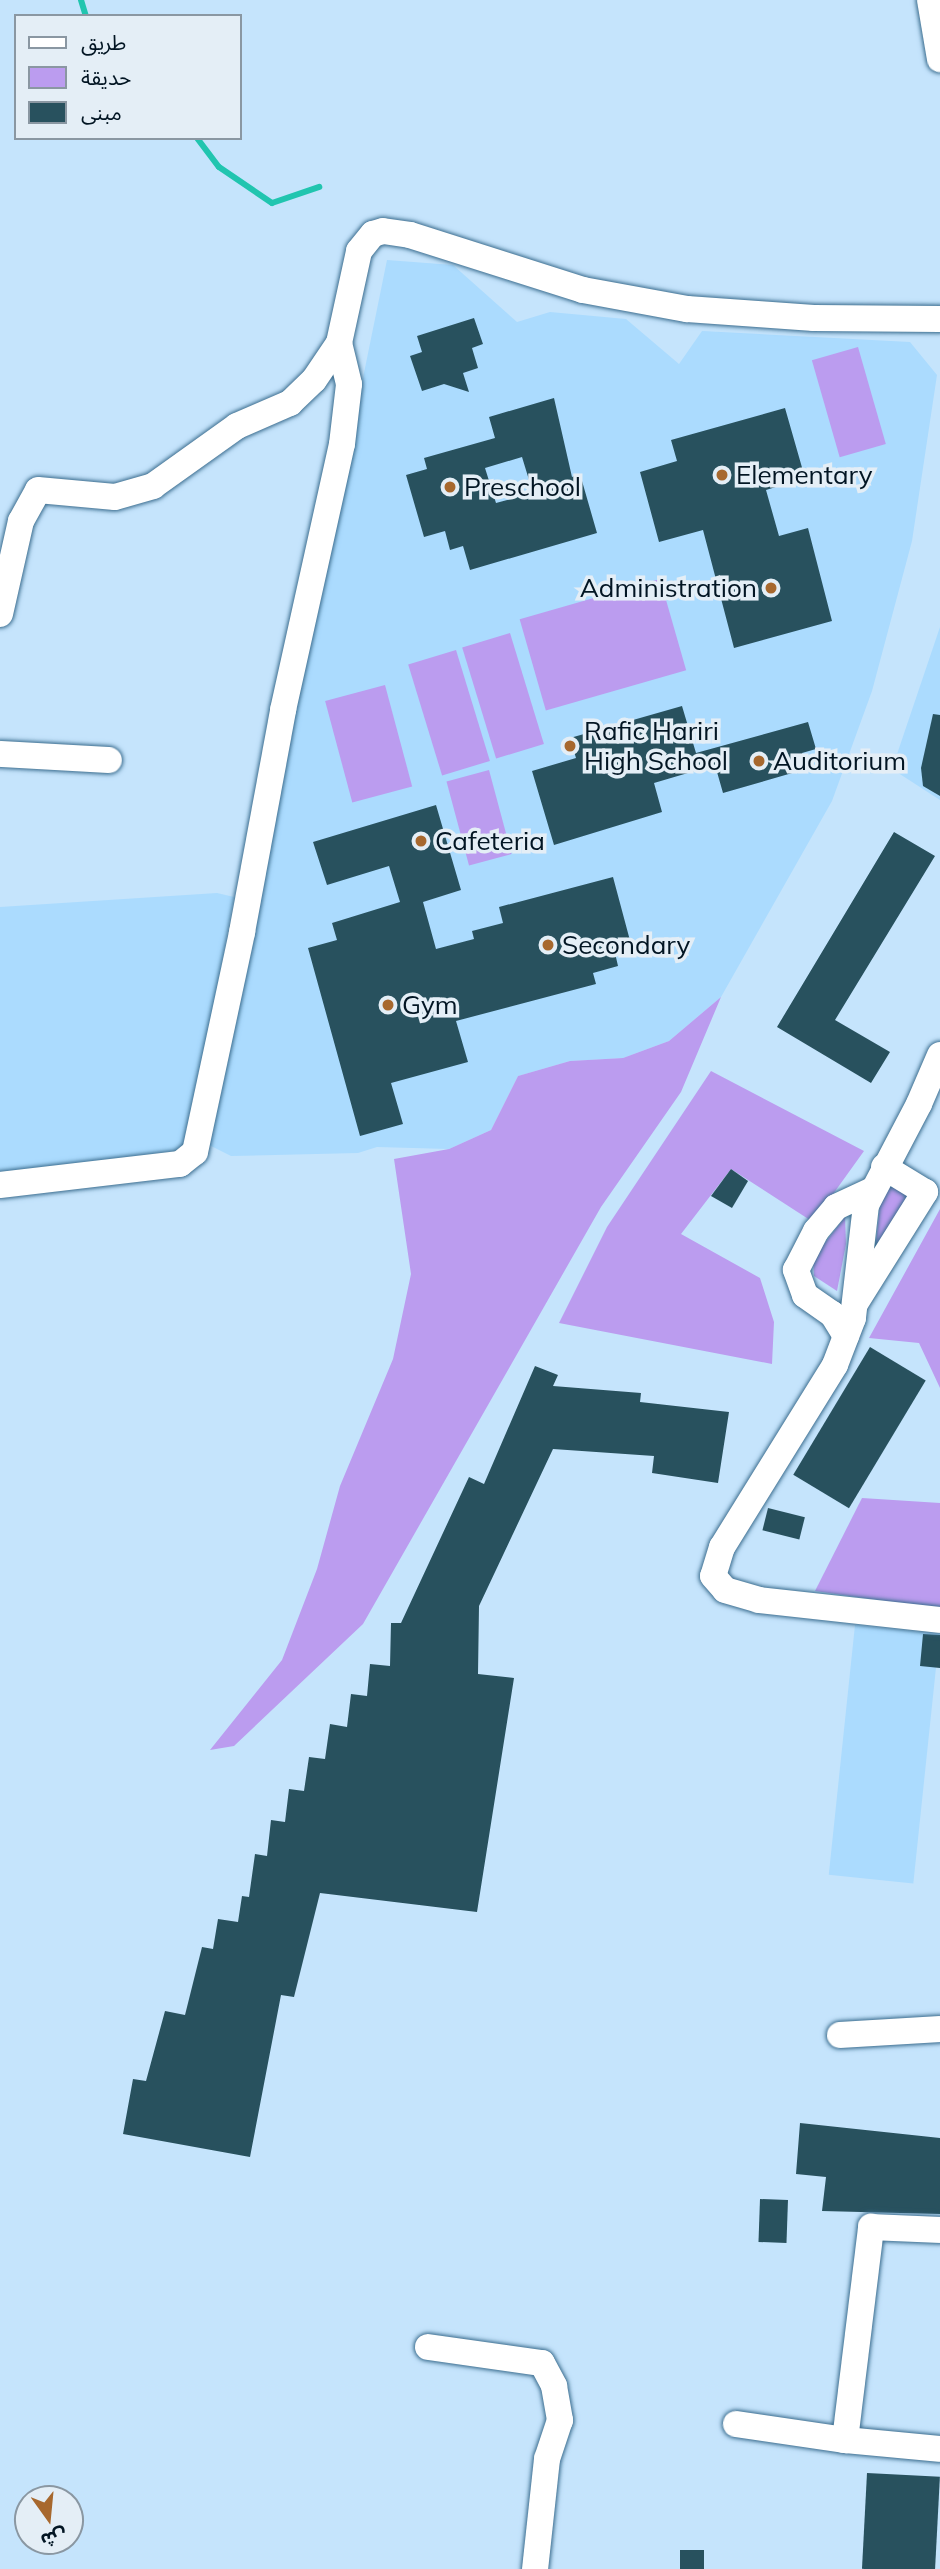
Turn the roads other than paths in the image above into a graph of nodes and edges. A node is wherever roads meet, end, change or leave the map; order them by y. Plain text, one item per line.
1 (930, 0) edge
2 (940, 59) edge
3 (940, 319) edge
4 (339, 343) junction
5 (0, 614) edge
6 (0, 754) edge
7 (108, 760) dead end
8 (940, 1055) edge
9 (884, 1167) junction
10 (0, 1185) edge
11 (870, 1191) junction
12 (855, 1304) junction
13 (846, 1336) junction
14 (940, 1620) edge
15 (940, 2029) edge
16 (840, 2035) dead end
17 (940, 2230) edge
18 (428, 2347) dead end
19 (736, 2424) dead end
20 (845, 2440) junction
21 (940, 2449) edge
22 (535, 2569) edge

1 - 2 street
3 - 4 street
4 - 5 street
4 - 10 street
6 - 7 street
8 - 9 street
9 - 11 street
9 - 12 street
11 - 12 street
11 - 13 street
12 - 13 street
13 - 14 street
15 - 16 street
17 - 20 street
18 - 22 street
19 - 20 street
20 - 21 street

